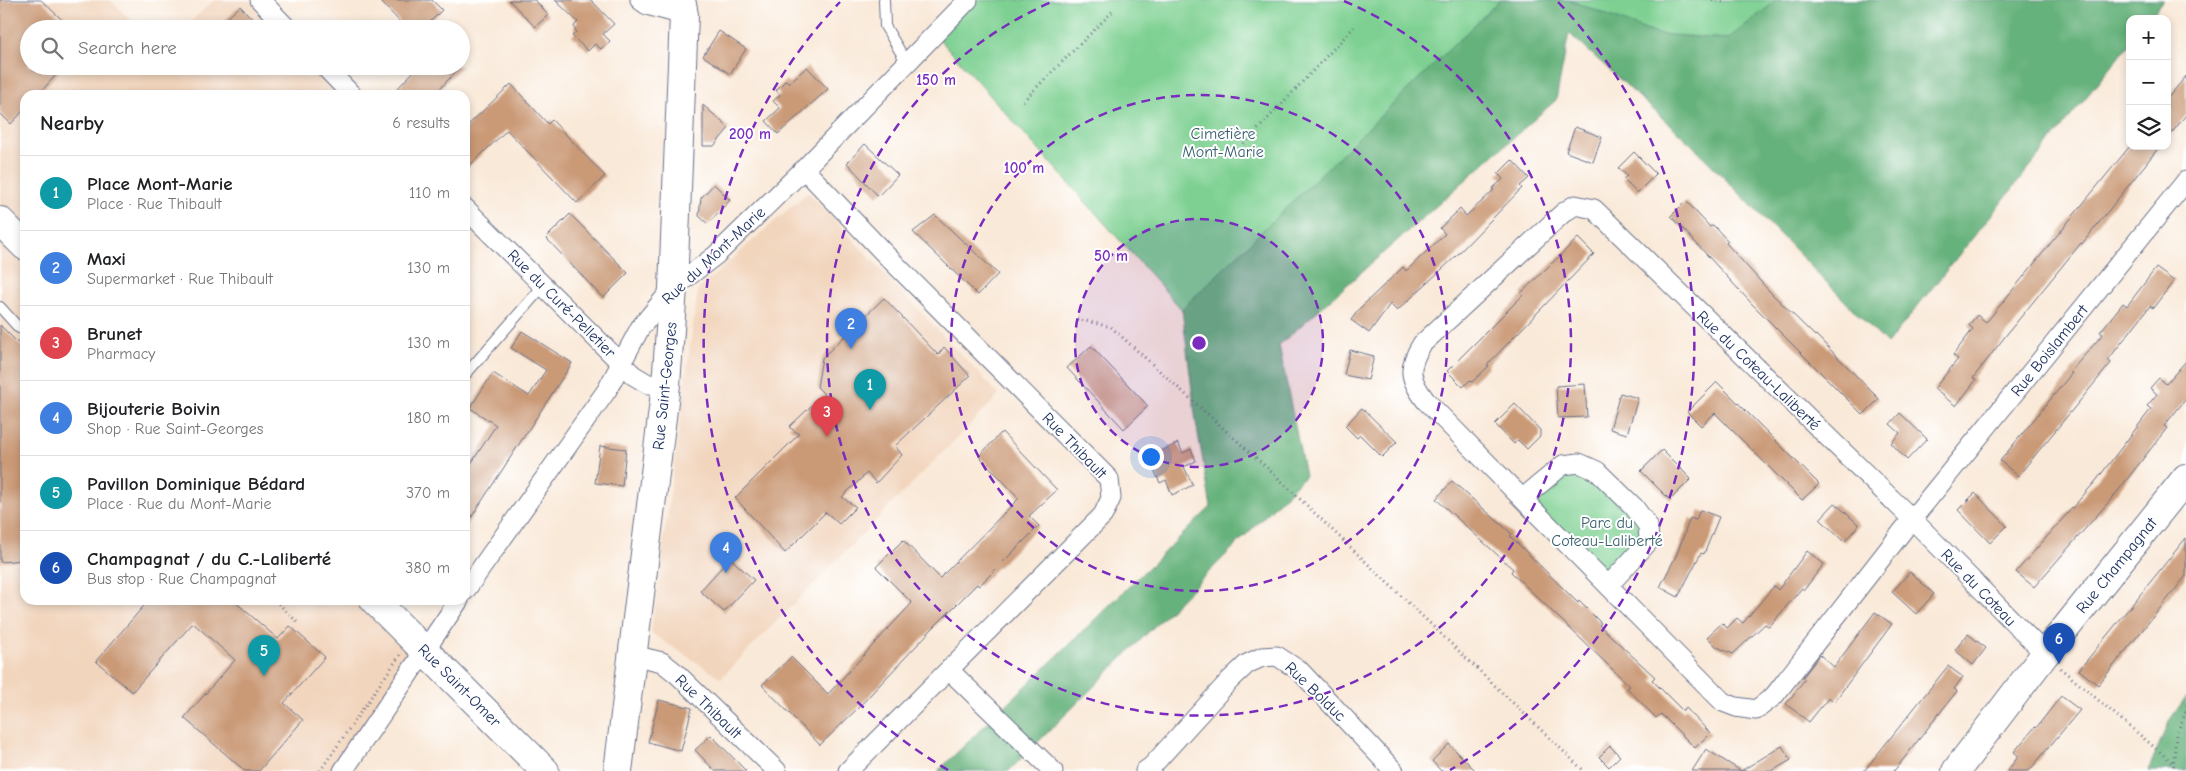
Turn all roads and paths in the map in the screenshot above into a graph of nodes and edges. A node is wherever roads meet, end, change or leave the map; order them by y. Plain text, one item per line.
1 (260, 0) edge
2 (640, 0) edge
3 (884, 0) edge
4 (1712, 0) edge
5 (1726, 0) edge
6 (966, 1) edge
7 (684, 5) edge
8 (1113, 12) dead end
9 (279, 20) edge
10 (1354, 27) dead end
11 (907, 63) junction
12 (333, 75) edge
13 (347, 90) edge
14 (1022, 101) dead end
15 (1244, 144) dead end
16 (804, 169) junction
17 (2186, 181) edge
18 (470, 213) edge
19 (0, 221) edge
20 (20, 241) edge
21 (544, 286) junction
22 (673, 288) junction
23 (0, 307) edge
24 (1077, 319) dead end
25 (19, 328) dead end
26 (622, 363) junction
27 (470, 369) edge
28 (666, 386) junction
29 (2186, 478) edge
30 (1523, 498) junction
31 (1912, 519) junction
32 (470, 584) edge
33 (1609, 585) junction
34 (281, 605) edge
35 (379, 605) edge
36 (455, 605) edge
37 (297, 622) dead end
38 (424, 649) junction
39 (2045, 654) junction
40 (633, 655) junction
41 (949, 670) junction
42 (2186, 712) edge
43 (2172, 762) junction
44 (1392, 770) edge
45 (343, 771) edge
46 (545, 771) edge
47 (618, 771) edge
48 (777, 771) edge
49 (848, 771) edge
50 (1053, 771) edge
51 (1145, 771) edge
52 (1584, 771) edge
53 (1956, 771) edge
54 (2173, 771) edge

1 - 9 street
2 - 7 street
3 - 11 lane
4 - 5 path
6 - 11 street, Rue du Mont-Marie
7 - 22 street, Rue Saint-Georges
8 - 14 path
10 - 15 path
11 - 16 street, Rue du Mont-Marie
12 - 13 street
16 - 22 street, Rue du Mont-Marie
16 - 41 street, Rue Thibault
17 - 31 street, Rue Boislambert
18 - 21 street, Rue du Curé-Pelletier
19 - 20 street
21 - 26 street, Rue du Curé-Pelletier
21 - 27 lane
22 - 26 street, Rue du Mont-Marie
22 - 28 street, Rue Saint-Georges
23 - 25 lane
24 - 52 path
26 - 28 street, Rue du Curé-Pelletier
26 - 32 street, Rue du Mont-Marie
28 - 40 street, Rue Saint-Georges
29 - 39 street, Rue Champagnat
30 - 31 street, Rue du Coteau-Laliberté
30 - 33 street, Rue du Coteau-Laliberté
30 - 33 street
31 - 33 street, Rue du Coteau-Laliberté
31 - 39 street, Rue du Coteau
34 - 37 path
35 - 38 street, Rue Saint-Omer
36 - 38 street
38 - 45 street
38 - 46 street, Rue Saint-Omer
39 - 43 path
39 - 53 street, Rue Champagnat
40 - 47 street, Rue Saint-Georges
40 - 48 street, Rue Thibault
41 - 49 street, Rue Thibault
41 - 50 street
42 - 43 path
43 - 54 path
44 - 51 street, Rue Bolduc

